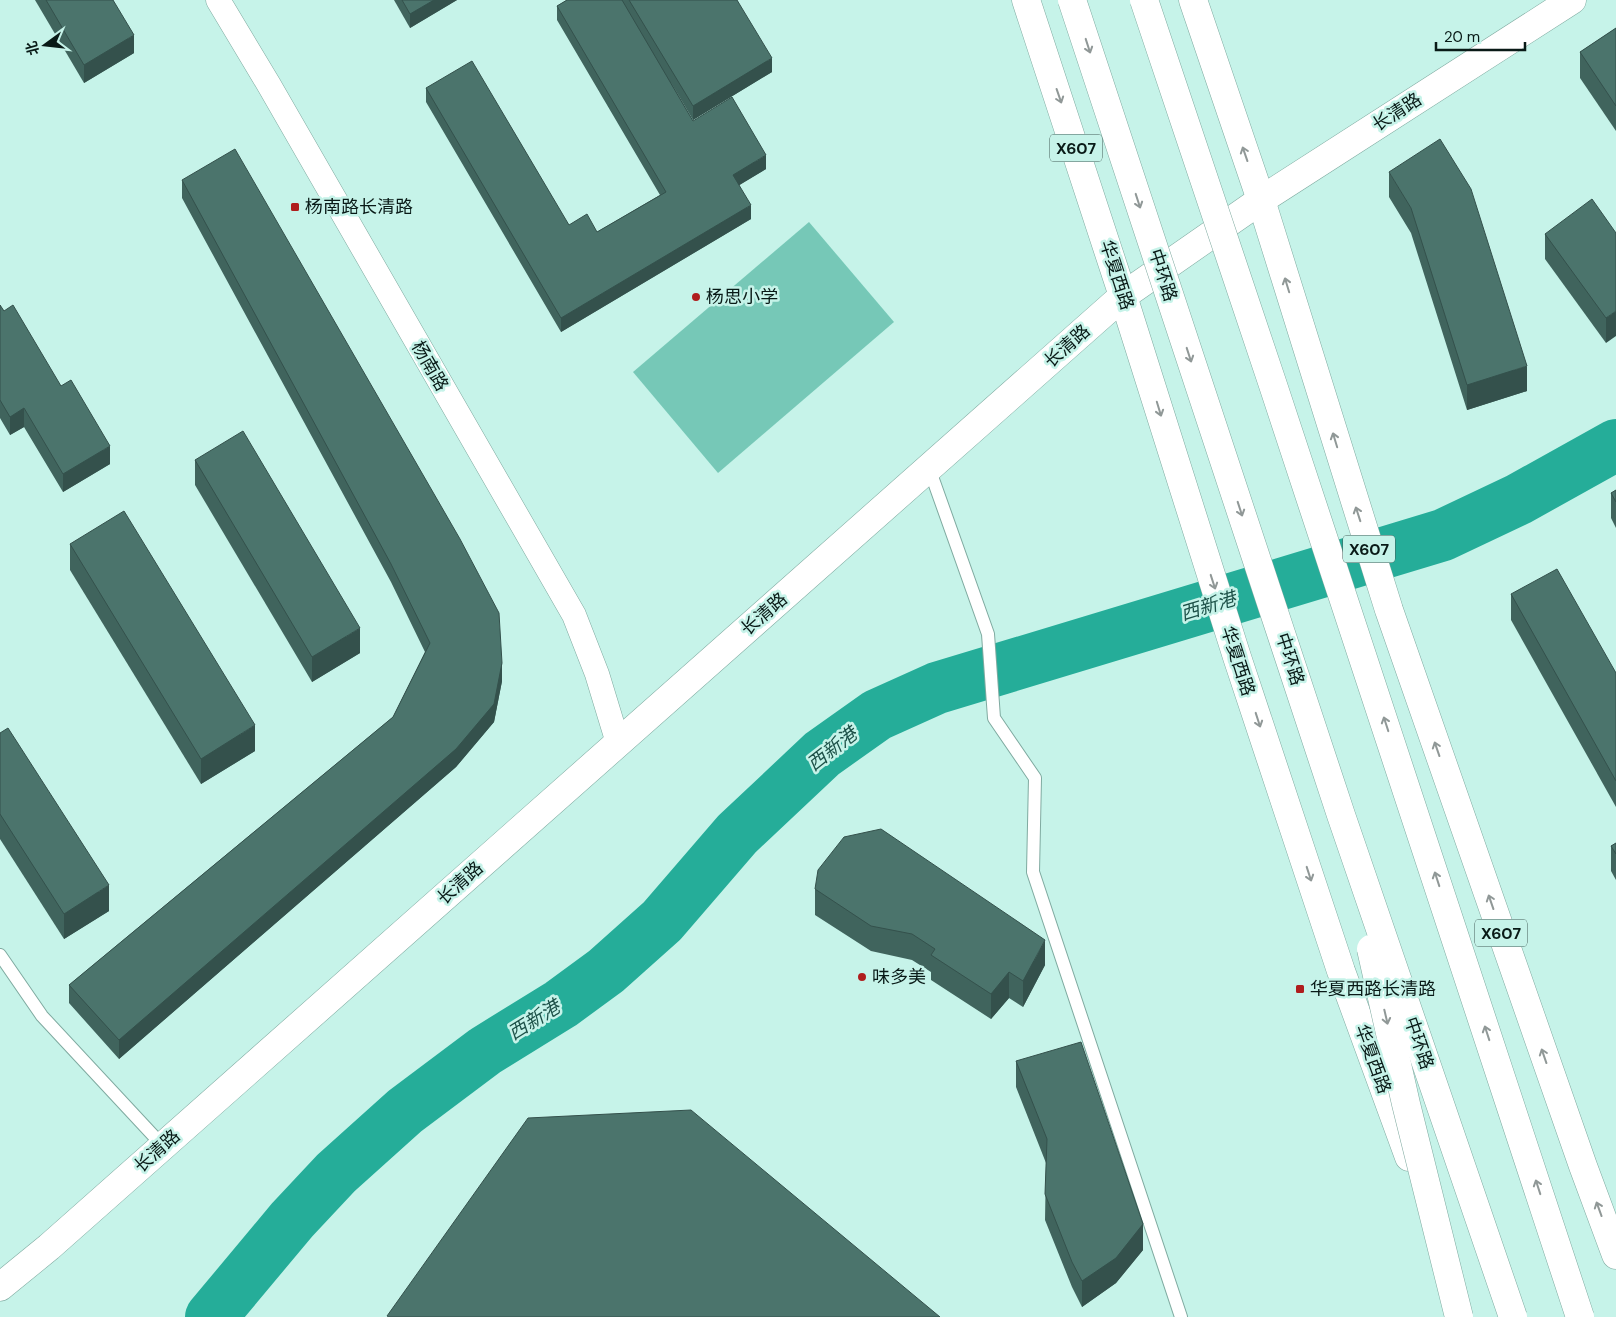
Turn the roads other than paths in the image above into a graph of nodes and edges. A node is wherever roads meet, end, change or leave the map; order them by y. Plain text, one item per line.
1 (218, 0) edge
2 (1026, 0) edge
3 (1072, 0) edge
4 (1144, 0) edge
5 (1193, 0) edge
6 (1572, 0) edge
7 (1261, 200) junction
8 (1124, 296) junction
9 (929, 468) junction
10 (618, 743) junction
11 (1341, 815) junction
12 (0, 955) edge
13 (163, 1146) junction
14 (1549, 1221) junction
15 (1616, 1254) edge
16 (0, 1287) edge
17 (1181, 1317) edge
18 (1460, 1317) edge
19 (1467, 1317) edge
20 (1513, 1317) edge
21 (1580, 1317) edge
22 (1600, 1317) edge

1 - 10 street, 杨南路
2 -> 8 main road, 华夏西路 / X607
3 -> 11 main road, 中环路, bridge
14 -> 4 main road, bridge
7 -> 5 main road, X607
6 - 7 main road, 长清路
7 - 8 main road, 长清路
15 -> 7 main road, X607
8 - 9 main road, 长清路
8 -> 19 main road, 华夏西路 / X607
9 - 10 main road, 长清路
9 - 17 lane
10 - 13 main road, 长清路
11 -> 18 main road, bridge
11 - 20 main road, 中环路, bridge
12 - 13 lane
13 - 16 main road, 长清路
14 - 21 main road, bridge
14 - 22 main road, bridge

